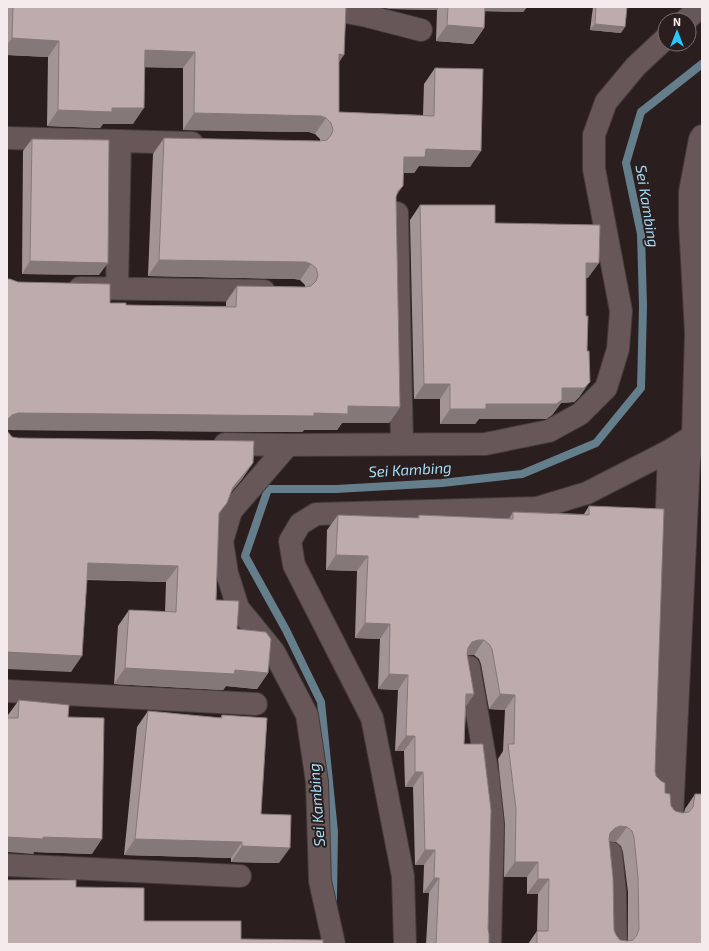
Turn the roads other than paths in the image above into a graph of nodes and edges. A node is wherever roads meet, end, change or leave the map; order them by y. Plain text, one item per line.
1 (320, 7) edge
2 (421, 30) dead end
3 (657, 46) edge
4 (702, 136) edge
5 (7, 138) edge
6 (120, 141) junction
7 (214, 143) edge
8 (397, 213) edge
9 (62, 287) edge
10 (117, 288) junction
11 (287, 291) edge
12 (697, 436) edge
13 (202, 444) edge
14 (288, 444) junction
15 (402, 444) junction
16 (669, 452) junction
17 (469, 667) edge
18 (7, 691) edge
19 (256, 704) dead end
20 (657, 786) edge
21 (672, 816) edge
22 (611, 853) edge
23 (7, 865) edge
24 (240, 876) dead end
25 (334, 944) edge
26 (405, 944) edge
27 (490, 944) edge
28 (616, 944) edge

1 - 2 street
3 - 15 street
4 - 12 street
5 - 6 street
6 - 7 street
6 - 10 street
8 - 15 street
9 - 10 street
10 - 11 street
12 - 16 street
12 - 21 street
13 - 14 street
14 - 15 street
14 - 25 street
16 - 20 street
16 - 26 street
17 - 27 street
18 - 19 street
22 - 28 street
23 - 24 street

